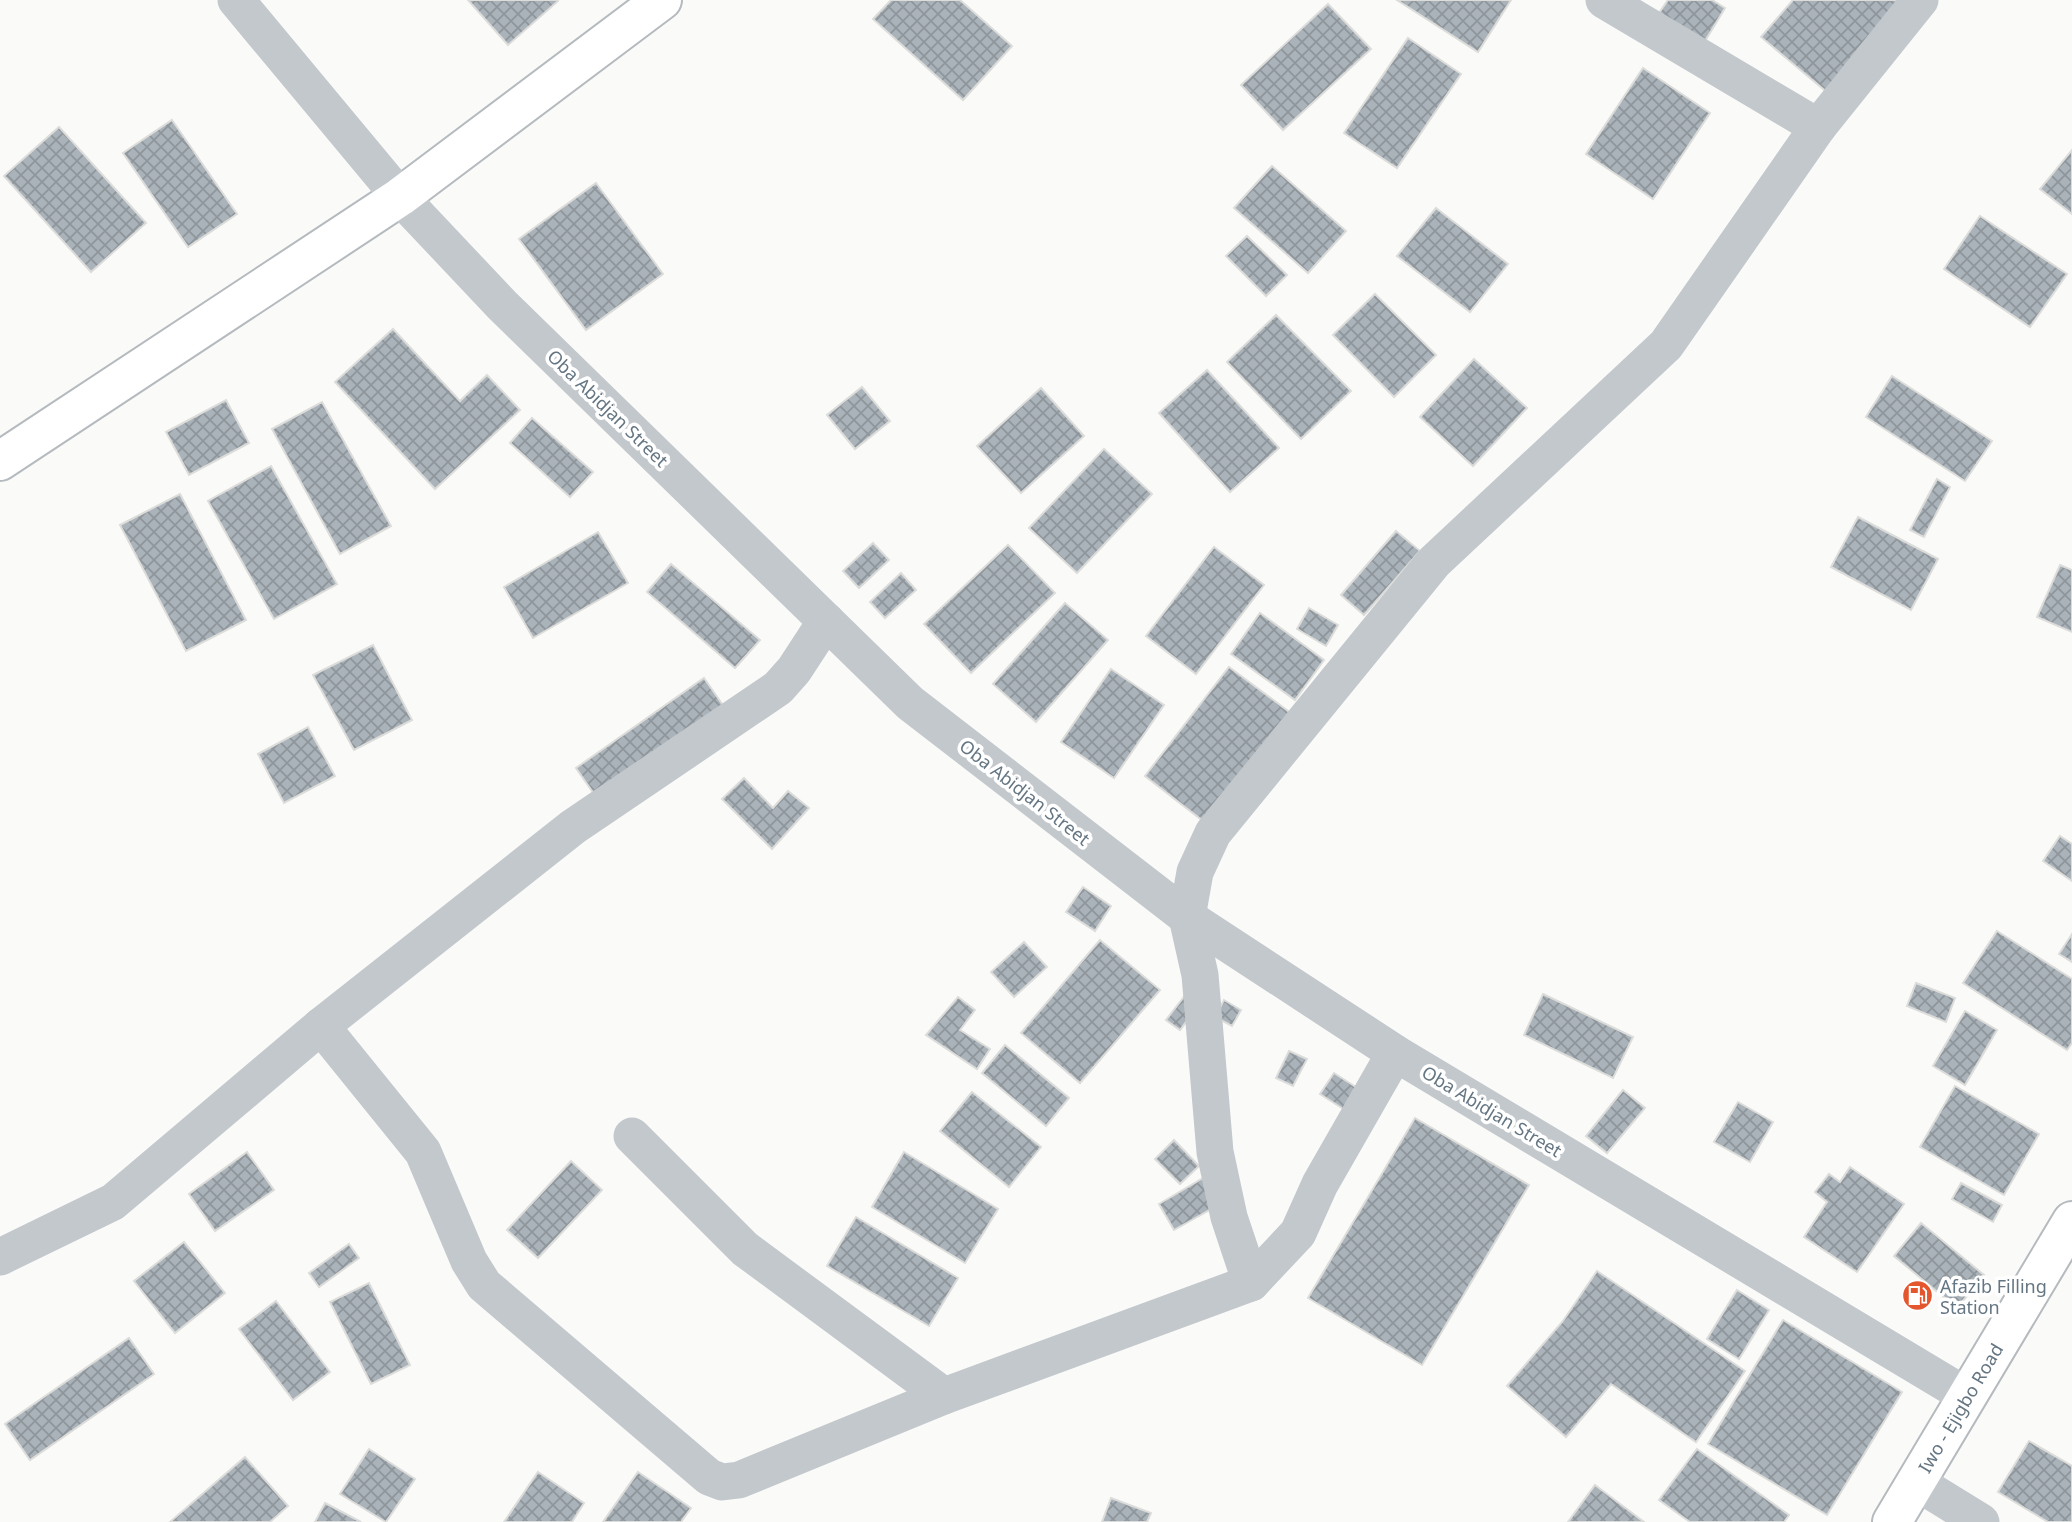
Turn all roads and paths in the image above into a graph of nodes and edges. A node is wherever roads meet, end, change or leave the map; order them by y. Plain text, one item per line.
1 (236, 0) edge
2 (662, 0) edge
3 (1604, 0) edge
4 (1920, 0) edge
5 (1818, 127) junction
6 (400, 197) junction
7 (0, 461) edge
8 (826, 621) junction
9 (1187, 918) junction
10 (321, 1026) junction
11 (1395, 1053) junction
12 (632, 1136) dead end
13 (2072, 1221) edge
14 (0, 1257) edge
15 (1251, 1283) junction
16 (1967, 1395) junction
17 (944, 1396) junction
18 (1916, 1482) junction
19 (1892, 1522) edge
20 (1982, 1522) edge

1 - 6 street, Oba Abidjan Street
2 - 6 main road
3 - 5 street
4 - 5 street
5 - 9 street
6 - 7 main road
6 - 8 street, Oba Abidjan Street
8 - 9 street, Oba Abidjan Street
8 - 10 street
9 - 11 street, Oba Abidjan Street
9 - 15 street
10 - 14 street
10 - 17 street
11 - 15 street
11 - 16 street, Oba Abidjan Street
12 - 17 street
13 - 16 main road, Iwo - Ejigbo Road
15 - 17 street
16 - 18 main road, Iwo - Ejigbo Road
18 - 19 main road, Iwo - Ejigbo Road
18 - 20 street

